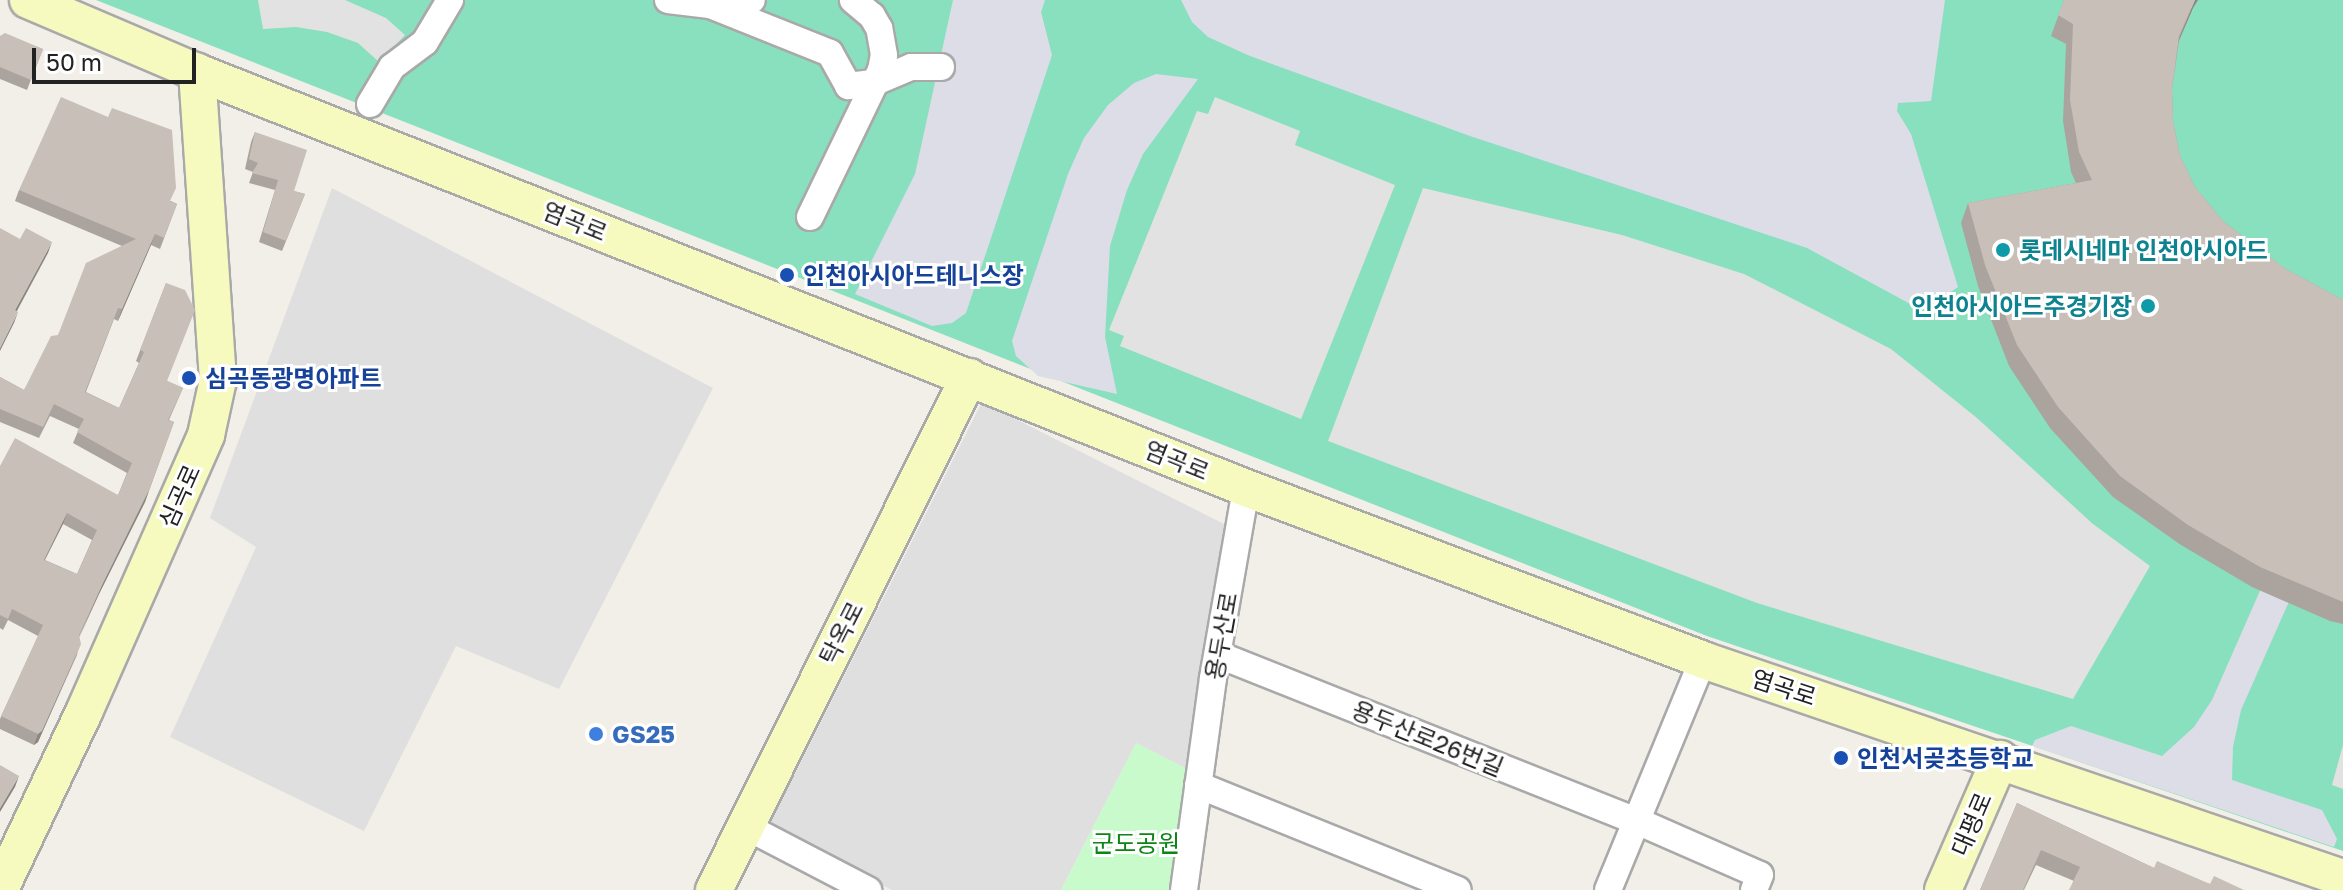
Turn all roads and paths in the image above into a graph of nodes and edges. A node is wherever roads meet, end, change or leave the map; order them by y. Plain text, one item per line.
1 (28, 0) edge
2 (450, 0) edge
3 (670, 0) edge
4 (752, 0) edge
5 (853, 0) edge
6 (710, 5) junction
7 (941, 67) dead end
8 (197, 72) junction
9 (873, 83) junction
10 (370, 104) dead end
11 (810, 217) dead end
12 (969, 377) junction
13 (1246, 488) junction
14 (1219, 655) junction
15 (1703, 660) junction
16 (2000, 759) junction
17 (1198, 785) junction
18 (1637, 821) junction
19 (745, 826) junction
20 (2343, 878) edge
21 (1757, 883) edge
22 (0, 889) edge
23 (714, 890) edge
24 (868, 890) edge
25 (1184, 890) edge
26 (1458, 890) edge
27 (1608, 890) edge
28 (1943, 890) edge

1 - 8 main road, 염곡로
2 - 10 street
3 - 6 street
4 - 6 street
5 - 9 street
6 - 9 street
7 - 9 street
8 - 12 main road, 염곡로
8 - 22 main road, 심곡로
9 - 11 street
12 - 13 main road, 염곡로
12 - 19 main road, 탁옥로
13 - 14 street, 용두산로
13 - 15 main road, 염곡로
14 - 17 street, 용두산로
14 - 18 street, 용두산로26번길
15 - 16 main road, 염곡로
15 - 18 street
16 - 20 main road, 염곡로
16 - 28 main road, 대평로
17 - 25 street, 용두산로
17 - 26 street
18 - 21 street, 용두산로26번길
18 - 27 street
19 - 23 main road, 탁옥로
19 - 24 street

